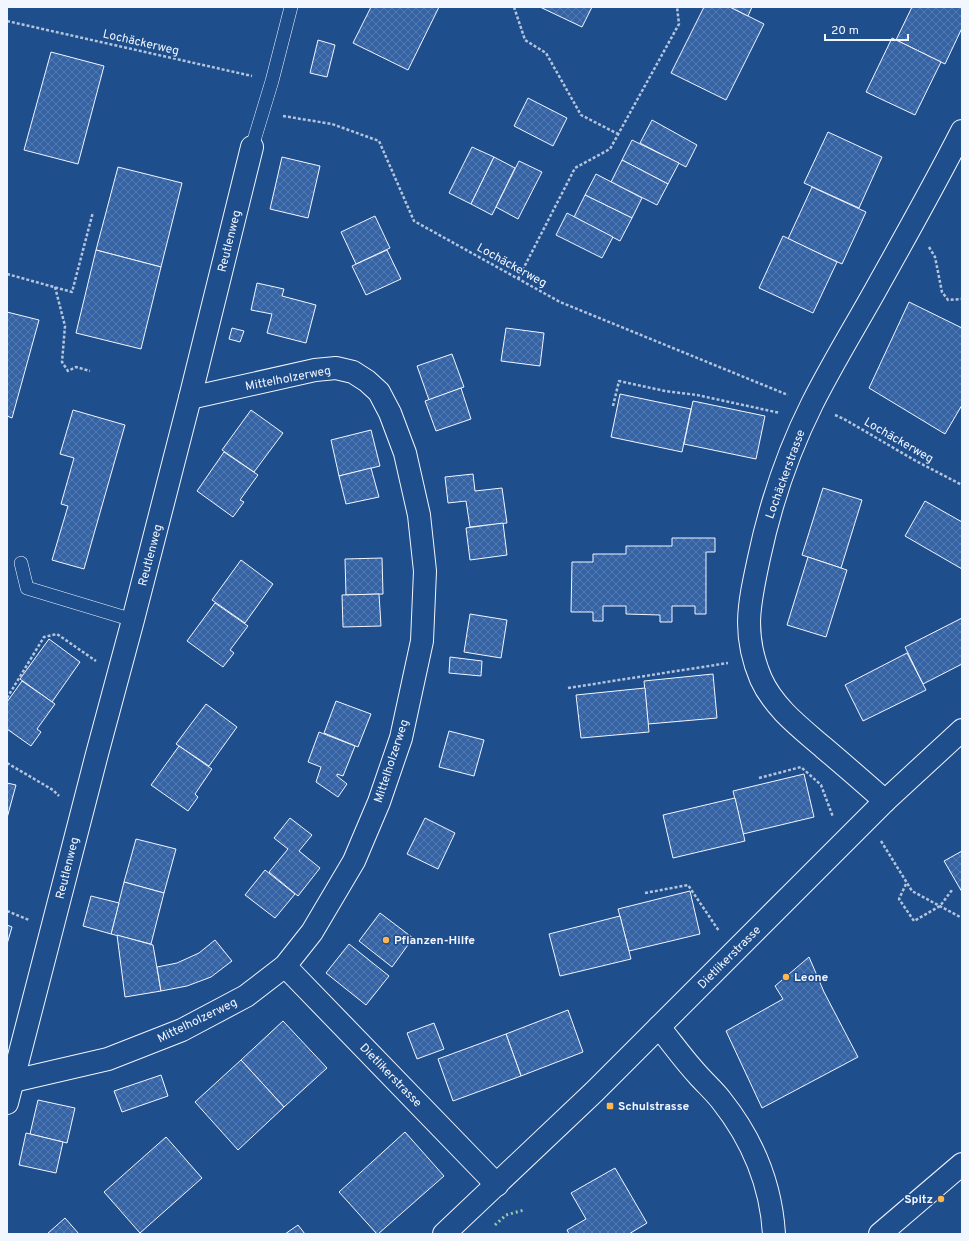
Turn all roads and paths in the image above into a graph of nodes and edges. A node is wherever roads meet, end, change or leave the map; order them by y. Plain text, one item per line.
1 (291, 7) edge
2 (514, 7) edge
3 (677, 7) edge
4 (7, 21) edge
5 (272, 81) junction
6 (262, 112) junction
7 (962, 131) edge
8 (618, 134) junction
9 (252, 147) joint
10 (94, 212) dead end
11 (927, 244) dead end
12 (7, 274) edge
13 (518, 279) junction
14 (55, 287) junction
15 (962, 299) edge
16 (90, 371) dead end
17 (790, 396) dead end
18 (190, 398) junction
19 (613, 406) dead end
20 (783, 414) dead end
21 (832, 414) dead end
22 (962, 485) edge
23 (21, 563) dead end
24 (133, 620) junction
25 (733, 662) dead end
26 (118, 676) junction
27 (568, 688) dead end
28 (7, 698) edge
29 (962, 730) edge
30 (7, 764) edge
31 (759, 778) dead end
32 (886, 801) junction
33 (81, 813) junction
34 (834, 821) dead end
35 (881, 841) dead end
36 (906, 883) junction
37 (952, 890) dead end
38 (645, 893) dead end
39 (940, 906) junction
40 (962, 918) edge
41 (720, 932) dead end
42 (285, 966) junction
43 (659, 1027) junction
44 (10, 1081) edge
45 (7, 1103) edge
46 (962, 1164) edge
47 (497, 1185) junction
48 (444, 1234) edge
49 (774, 1234) edge
50 (880, 1234) edge

1 - 5 lane, Reutlenweg
2 - 8 path
3 - 8 path
4 - 5 path, Lochäckerweg
5 - 6 lane, Reutlenweg
6 - 9 lane, Reutlenweg
6 - 13 path, Lochäckerweg
7 - 32 street, Lochäckerstrasse
8 - 13 path
9 - 18 street, Reutlenweg
10 - 14 path
11 - 15 path
12 - 14 path
13 - 17 path, Lochäckerweg
14 - 16 path
18 - 24 street, Reutlenweg
18 - 42 street, Mittelholzerweg
19 - 20 path
21 - 22 path, Lochäckerweg
23 - 24 lane
24 - 26 street, Reutlenweg
25 - 27 path
26 - 28 path
26 - 33 street, Reutlenweg
29 - 32 street, Dietlikerstrasse
30 - 33 path
31 - 34 path
32 - 43 street, Dietlikerstrasse
33 - 44 street, Reutlenweg
35 - 36 path
36 - 39 path
36 - 39 path
37 - 39 path
38 - 41 path
39 - 40 path
42 - 44 street, Mittelholzerweg
42 - 47 street, Dietlikerstrasse
43 - 47 street, Dietlikerstrasse
43 - 49 street
44 - 45 street, Reutlenweg
46 - 50 street
47 - 48 street, Dietlikerstrasse

